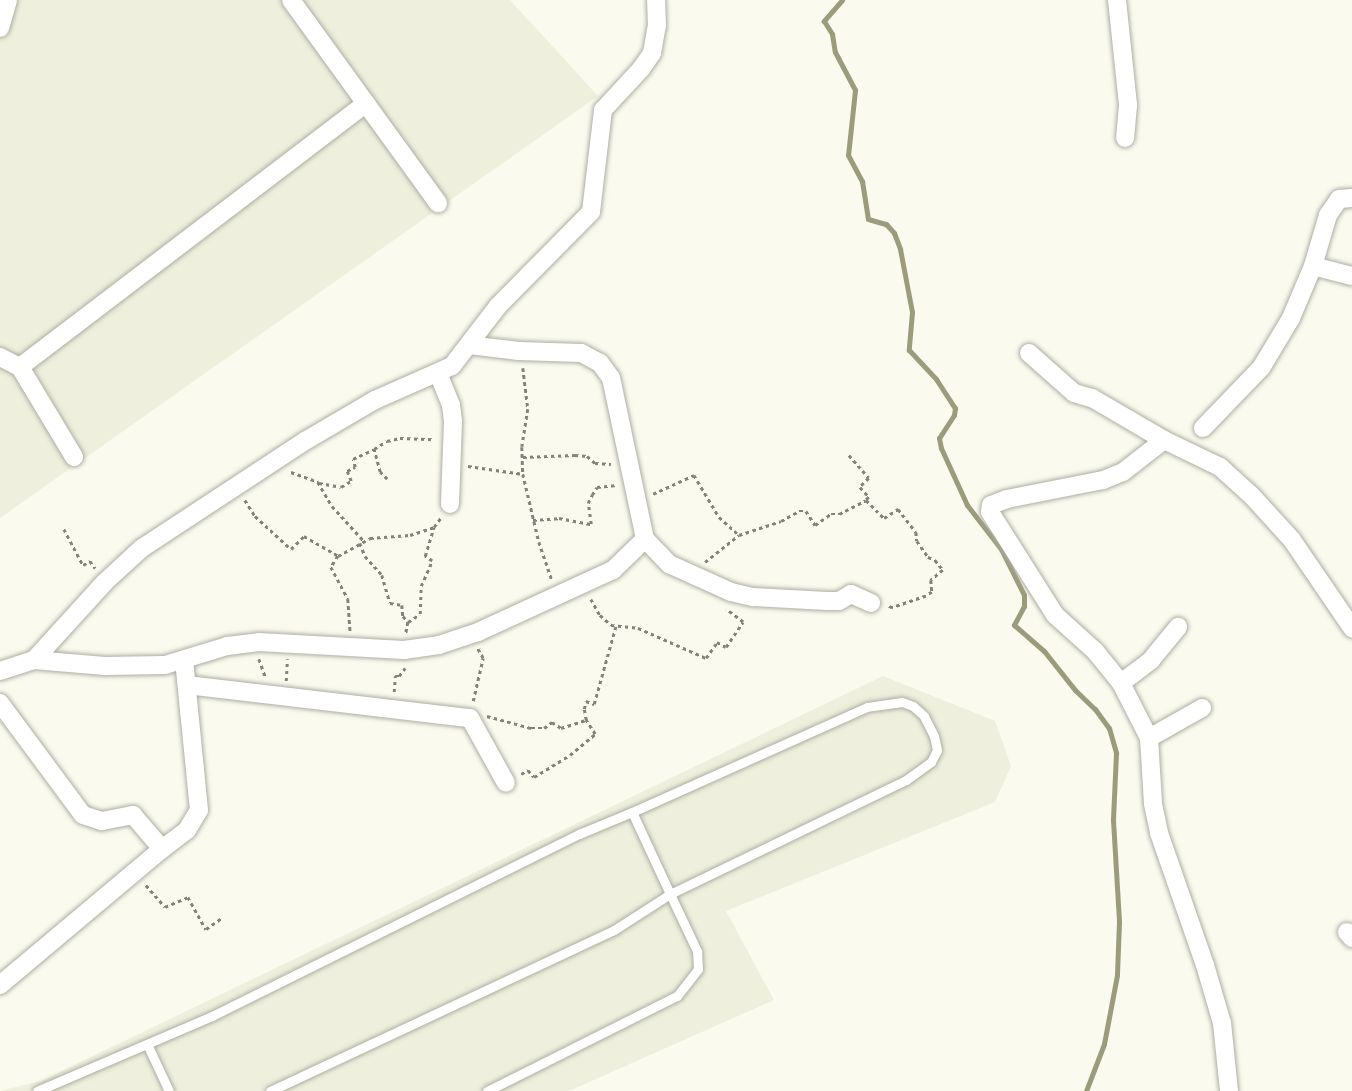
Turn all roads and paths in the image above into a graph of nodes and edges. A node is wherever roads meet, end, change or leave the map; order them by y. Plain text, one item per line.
1 (8, 0) edge
2 (291, 0) edge
3 (656, 0) edge
4 (1116, 0) edge
5 (0, 27) edge
6 (366, 103) junction
7 (1125, 138) dead end
8 (1352, 198) edge
9 (439, 203) dead end
10 (1313, 266) junction
11 (1352, 275) edge
12 (468, 345) junction
13 (519, 351) junction
14 (1029, 352) dead end
15 (0, 357) edge
16 (20, 367) junction
17 (438, 373) junction
18 (1203, 428) dead end
19 (1164, 440) junction
20 (452, 441) junction
21 (374, 449) junction
22 (849, 455) dead end
23 (74, 457) dead end
24 (523, 457) junction
25 (280, 458) junction
26 (628, 460) junction
27 (451, 464) junction
28 (523, 474) junction
29 (387, 479) dead end
30 (318, 482) junction
31 (237, 488) junction
32 (634, 489) junction
33 (866, 500) junction
34 (450, 504) joint
35 (533, 520) junction
36 (434, 527) junction
37 (64, 529) dead end
38 (739, 535) junction
39 (645, 539) junction
40 (362, 542) junction
41 (338, 556) junction
42 (689, 575) junction
43 (106, 582) junction
44 (585, 583) junction
45 (731, 592) junction
46 (558, 596) junction
47 (871, 603) joint
48 (408, 622) junction
49 (616, 625) junction
50 (1178, 628) dead end
51 (1352, 628) edge
52 (478, 632) junction
53 (259, 642) junction
54 (288, 643) junction
55 (350, 646) junction
56 (404, 650) junction
57 (34, 660) junction
58 (184, 660) junction
59 (0, 671) edge
60 (1121, 683) junction
61 (187, 685) junction
62 (265, 694) junction
63 (286, 698) junction
64 (0, 703) edge
65 (1202, 708) dead end
66 (394, 710) junction
67 (470, 718) junction
68 (586, 720) junction
69 (1149, 738) junction
70 (506, 783) joint
71 (632, 812) junction
72 (162, 849) junction
73 (135, 872) junction
74 (670, 894) junction
75 (222, 918) dead end
76 (0, 985) edge
77 (147, 1044) junction
78 (37, 1091) edge
79 (169, 1091) edge
80 (270, 1091) edge
81 (487, 1091) edge
82 (1229, 1091) edge

1 - 5 street
2 - 6 street
3 - 12 street
4 - 7 street
6 - 9 street
6 - 16 street
8 - 10 street
10 - 11 street
10 - 18 street
12 - 13 street
12 - 17 street
13 - 24 path
13 - 26 street
14 - 19 street
15 - 16 street
16 - 23 street
17 - 20 street
17 - 25 street
19 - 51 street
19 - 60 street
20 - 21 path
20 - 27 street
21 - 29 path
21 - 30 path
22 - 33 path
24 - 26 path
24 - 28 path
25 - 30 path
25 - 31 street
26 - 32 street
27 - 28 path
27 - 34 street
28 - 35 path
30 - 40 path
31 - 41 path
31 - 43 street
32 - 35 path
32 - 38 path
32 - 39 street
33 - 38 path
33 - 47 path
34 - 36 path
35 - 46 path
36 - 40 path
36 - 48 path
37 - 43 path
38 - 42 path
39 - 42 street
39 - 44 street
40 - 41 path
40 - 48 path
41 - 55 path
42 - 45 street
43 - 57 street
44 - 46 street
44 - 49 path
45 - 47 street
45 - 49 path
46 - 52 street
48 - 56 path
49 - 68 path
50 - 60 street
52 - 56 street
52 - 67 path
53 - 54 street
53 - 58 street
53 - 62 path
54 - 55 street
54 - 63 path
55 - 56 street
56 - 66 path
57 - 58 street
57 - 59 street
58 - 61 street
60 - 69 street
61 - 62 street
61 - 72 street
62 - 63 street
63 - 66 street
64 - 72 street
65 - 69 street
66 - 67 street
67 - 68 path
67 - 70 street
68 - 70 path
69 - 82 street
71 - 74 lane
71 - 74 lane
71 - 77 lane
72 - 73 street
73 - 75 path
73 - 76 street
74 - 80 lane
74 - 81 lane
77 - 78 lane
77 - 79 lane

